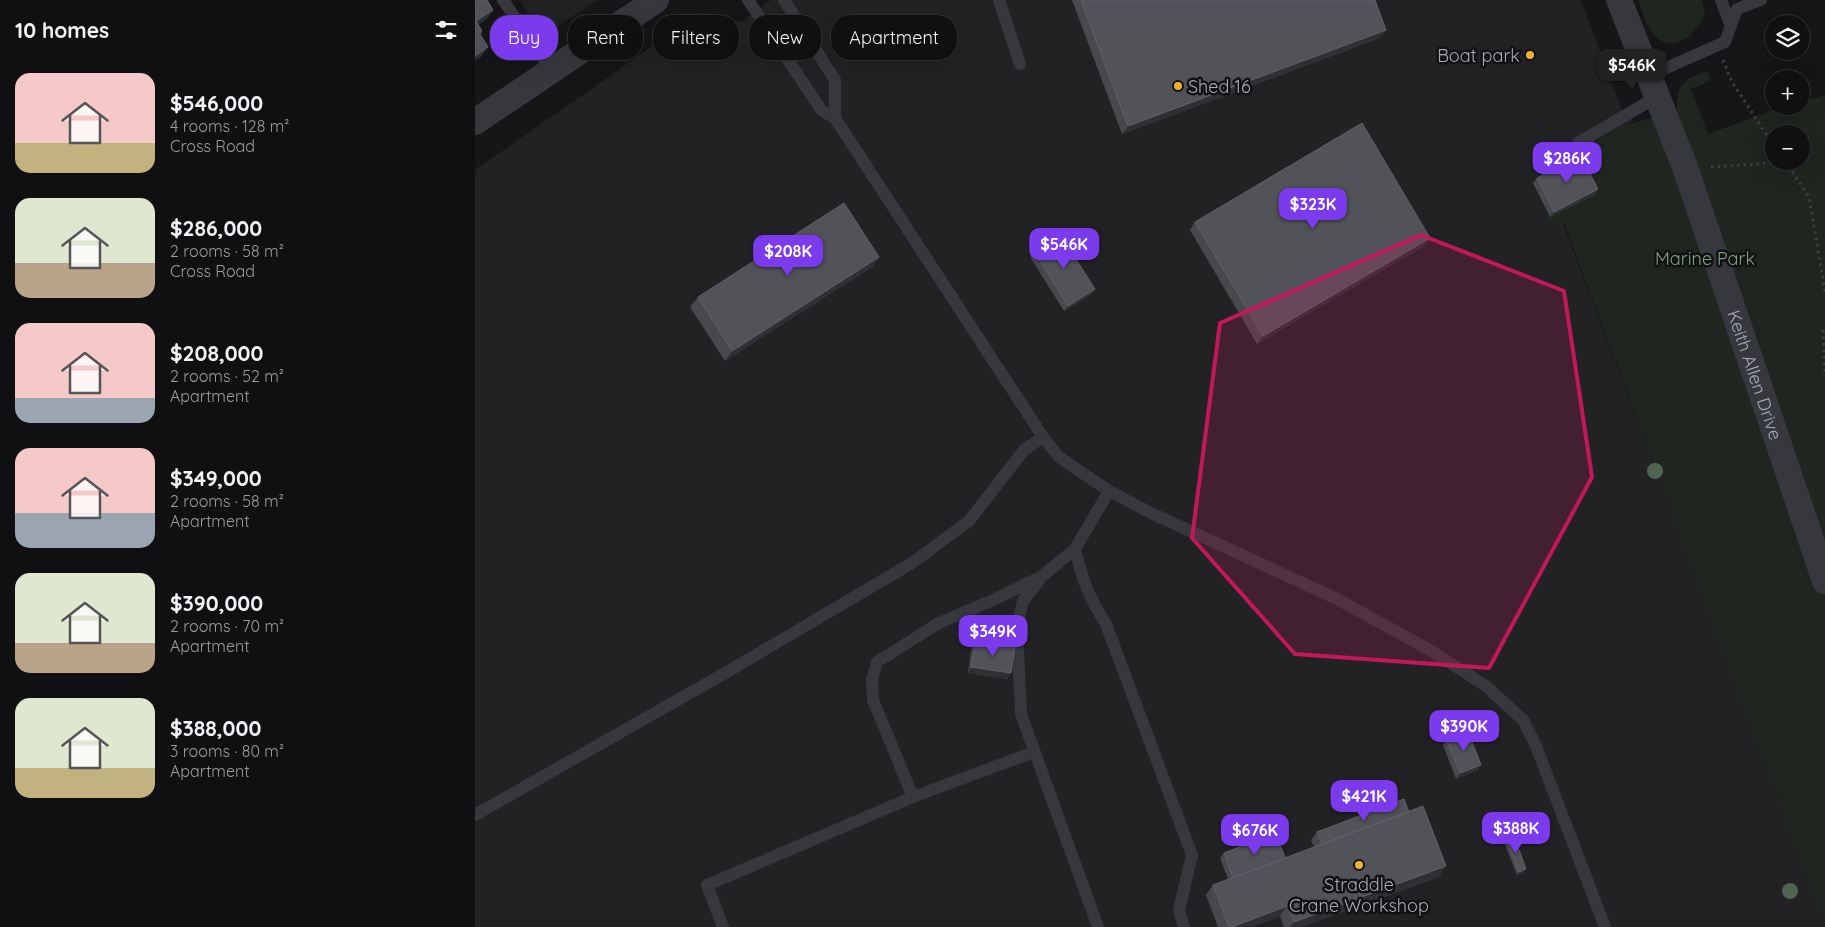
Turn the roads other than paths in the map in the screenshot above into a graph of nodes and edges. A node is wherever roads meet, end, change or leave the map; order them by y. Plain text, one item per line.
1 (503, 0) edge
2 (656, 0) edge
3 (748, 0) edge
4 (784, 0) edge
5 (999, 0) edge
6 (1619, 0) edge
7 (1721, 0) edge
8 (1761, 0) edge
9 (1730, 24) junction
10 (1020, 64) dead end
11 (551, 71) junction
12 (1653, 86) junction
13 (835, 118) junction
14 (475, 122) edge
15 (1578, 143) dead end
16 (1043, 436) junction
17 (1109, 491) junction
18 (1075, 550) junction
19 (1041, 576) junction
20 (1825, 581) edge
21 (1035, 752) junction
22 (913, 797) junction
23 (475, 816) edge
24 (723, 927) edge
25 (1098, 927) edge
26 (1184, 927) edge
27 (1605, 927) edge

1 - 11 lane
2 - 11 street
3 - 13 lane
4 - 13 lane
5 - 10 lane
6 - 12 street, Keith Allen Drive
7 - 9 lane
8 - 9 lane
9 - 12 lane
11 - 14 street
12 - 15 lane
12 - 20 street, Keith Allen Drive
13 - 16 lane
16 - 17 lane
16 - 23 lane
17 - 18 lane
17 - 27 lane
18 - 19 lane
18 - 26 lane
19 - 21 lane
19 - 22 lane
21 - 22 lane
21 - 25 lane
22 - 24 lane

